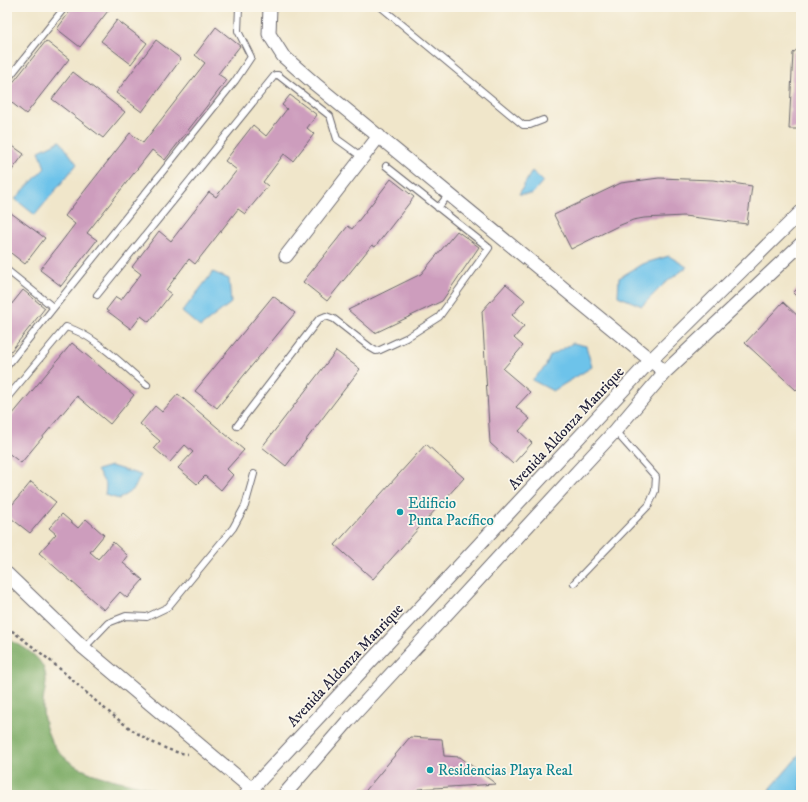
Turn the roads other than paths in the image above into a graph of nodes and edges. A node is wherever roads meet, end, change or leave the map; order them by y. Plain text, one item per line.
1 (65, 7) edge
2 (240, 7) edge
3 (270, 7) edge
4 (381, 7) edge
5 (7, 80) edge
6 (543, 120) dead end
7 (378, 136) junction
8 (362, 158) junction
9 (386, 166) dead end
10 (449, 194) junction
11 (438, 208) junction
12 (801, 212) edge
13 (801, 244) edge
14 (286, 256) dead end
15 (7, 270) edge
16 (98, 295) dead end
17 (54, 307) junction
18 (651, 360) junction
19 (7, 366) edge
20 (665, 372) junction
21 (146, 385) dead end
22 (7, 398) edge
23 (238, 426) dead end
24 (615, 431) junction
25 (254, 474) dead end
26 (7, 574) edge
27 (574, 583) dead end
28 (84, 648) junction
29 (252, 793) edge
30 (284, 795) edge

1 - 5 lane
2 - 17 lane
3 - 7 street
4 - 6 lane
7 - 8 street
7 - 10 street
8 - 14 street
8 - 16 lane
9 - 11 lane
10 - 11 lane
10 - 18 street
11 - 23 lane
12 - 18 street, Avenida Aldonza Manrique
13 - 20 street
15 - 17 lane
17 - 19 lane
18 - 20 street
18 - 29 street, Avenida Aldonza Manrique
20 - 24 street
21 - 22 lane
24 - 27 lane
24 - 30 street
25 - 28 lane
26 - 28 street
28 - 29 street

